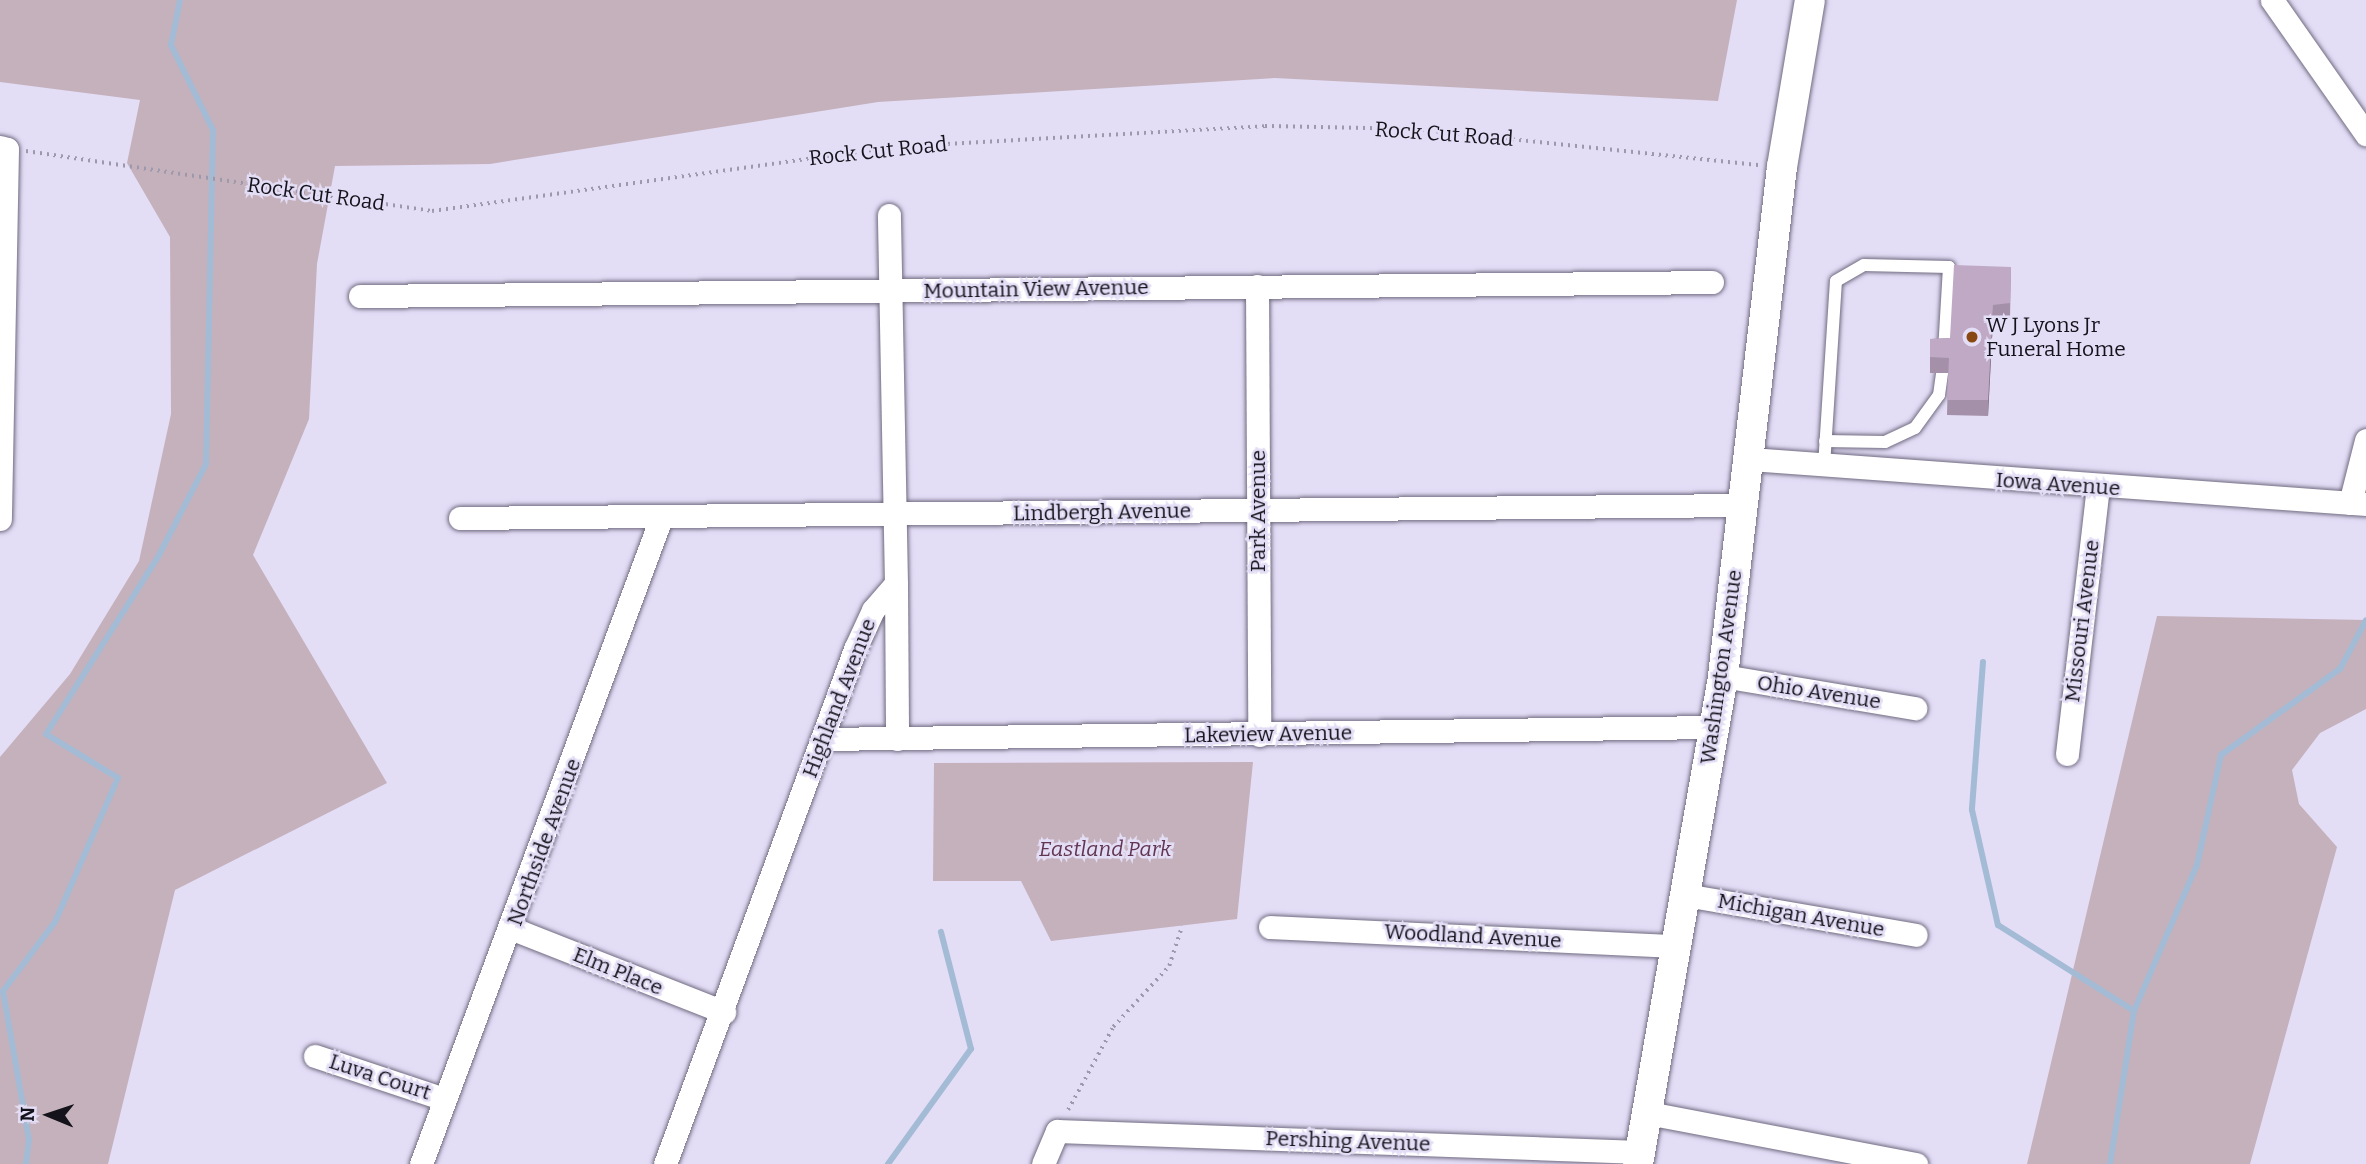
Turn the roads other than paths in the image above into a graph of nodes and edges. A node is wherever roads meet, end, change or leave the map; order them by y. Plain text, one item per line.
1 (1810, 0) edge
2 (2272, 0) edge
3 (2366, 134) edge
4 (4, 148) edge
5 (889, 215) dead end
6 (1712, 282) dead end
7 (1257, 286) junction
8 (891, 291) junction
9 (360, 296) dead end
10 (1944, 354) edge
11 (1942, 373) edge
12 (2366, 440) edge
13 (1825, 441) junction
14 (1750, 459) junction
15 (1824, 466) junction
16 (2098, 488) junction
17 (2358, 503) edge
18 (1744, 505) junction
19 (1258, 510) junction
20 (893, 514) junction
21 (460, 518) dead end
22 (662, 518) junction
23 (0, 519) edge
24 (896, 584) junction
25 (1723, 676) junction
26 (1915, 708) dead end
27 (1714, 727) junction
28 (1259, 735) junction
29 (897, 738) junction
30 (822, 739) junction
31 (2067, 754) dead end
32 (1685, 895) junction
33 (1270, 927) dead end
34 (513, 929) junction
35 (1916, 934) dead end
36 (1675, 946) junction
37 (724, 1012) junction
38 (315, 1056) dead end
39 (444, 1099) junction
40 (1648, 1113) junction
41 (1639, 1158) edge
42 (421, 1164) edge
43 (665, 1164) edge
44 (1043, 1164) edge
45 (1916, 1164) edge

1 - 14 street, Washington Avenue
2 - 3 street
4 - 23 street
5 - 8 street
6 - 7 street, Mountain View Avenue
7 - 8 street, Mountain View Avenue
7 - 19 street, Park Avenue
8 - 9 street, Mountain View Avenue
8 - 20 street
10 - 13 lane
11 - 13 lane
12 - 17 street
13 - 15 lane
14 - 15 street, Iowa Avenue
14 - 18 street, Washington Avenue
15 - 16 street, Iowa Avenue
16 - 17 street, Iowa Avenue
16 - 31 street, Missouri Avenue
18 - 19 street, Lindbergh Avenue
18 - 25 street, Washington Avenue
19 - 20 street, Lindbergh Avenue
19 - 28 street, Park Avenue
20 - 22 street, Lindbergh Avenue
20 - 24 street
21 - 22 street, Lindbergh Avenue
22 - 34 street, Northside Avenue
24 - 29 street
24 - 30 street, Highland Avenue
25 - 26 street, Ohio Avenue
25 - 27 street, Washington Avenue
27 - 28 street, Lakeview Avenue
27 - 32 street, Washington Avenue
28 - 29 street, Lakeview Avenue
29 - 30 street, Lakeview Avenue
30 - 37 street, Highland Avenue
32 - 35 street, Michigan Avenue
32 - 36 street, Washington Avenue
33 - 36 street, Woodland Avenue
34 - 37 street, Elm Place
34 - 39 street, Northside Avenue
36 - 40 street, Washington Avenue
37 - 43 street, Highland Avenue
38 - 39 street, Luva Court
39 - 42 street, Northside Avenue
40 - 41 street, Washington Avenue
40 - 45 street
41 - 44 street, Pershing Avenue

